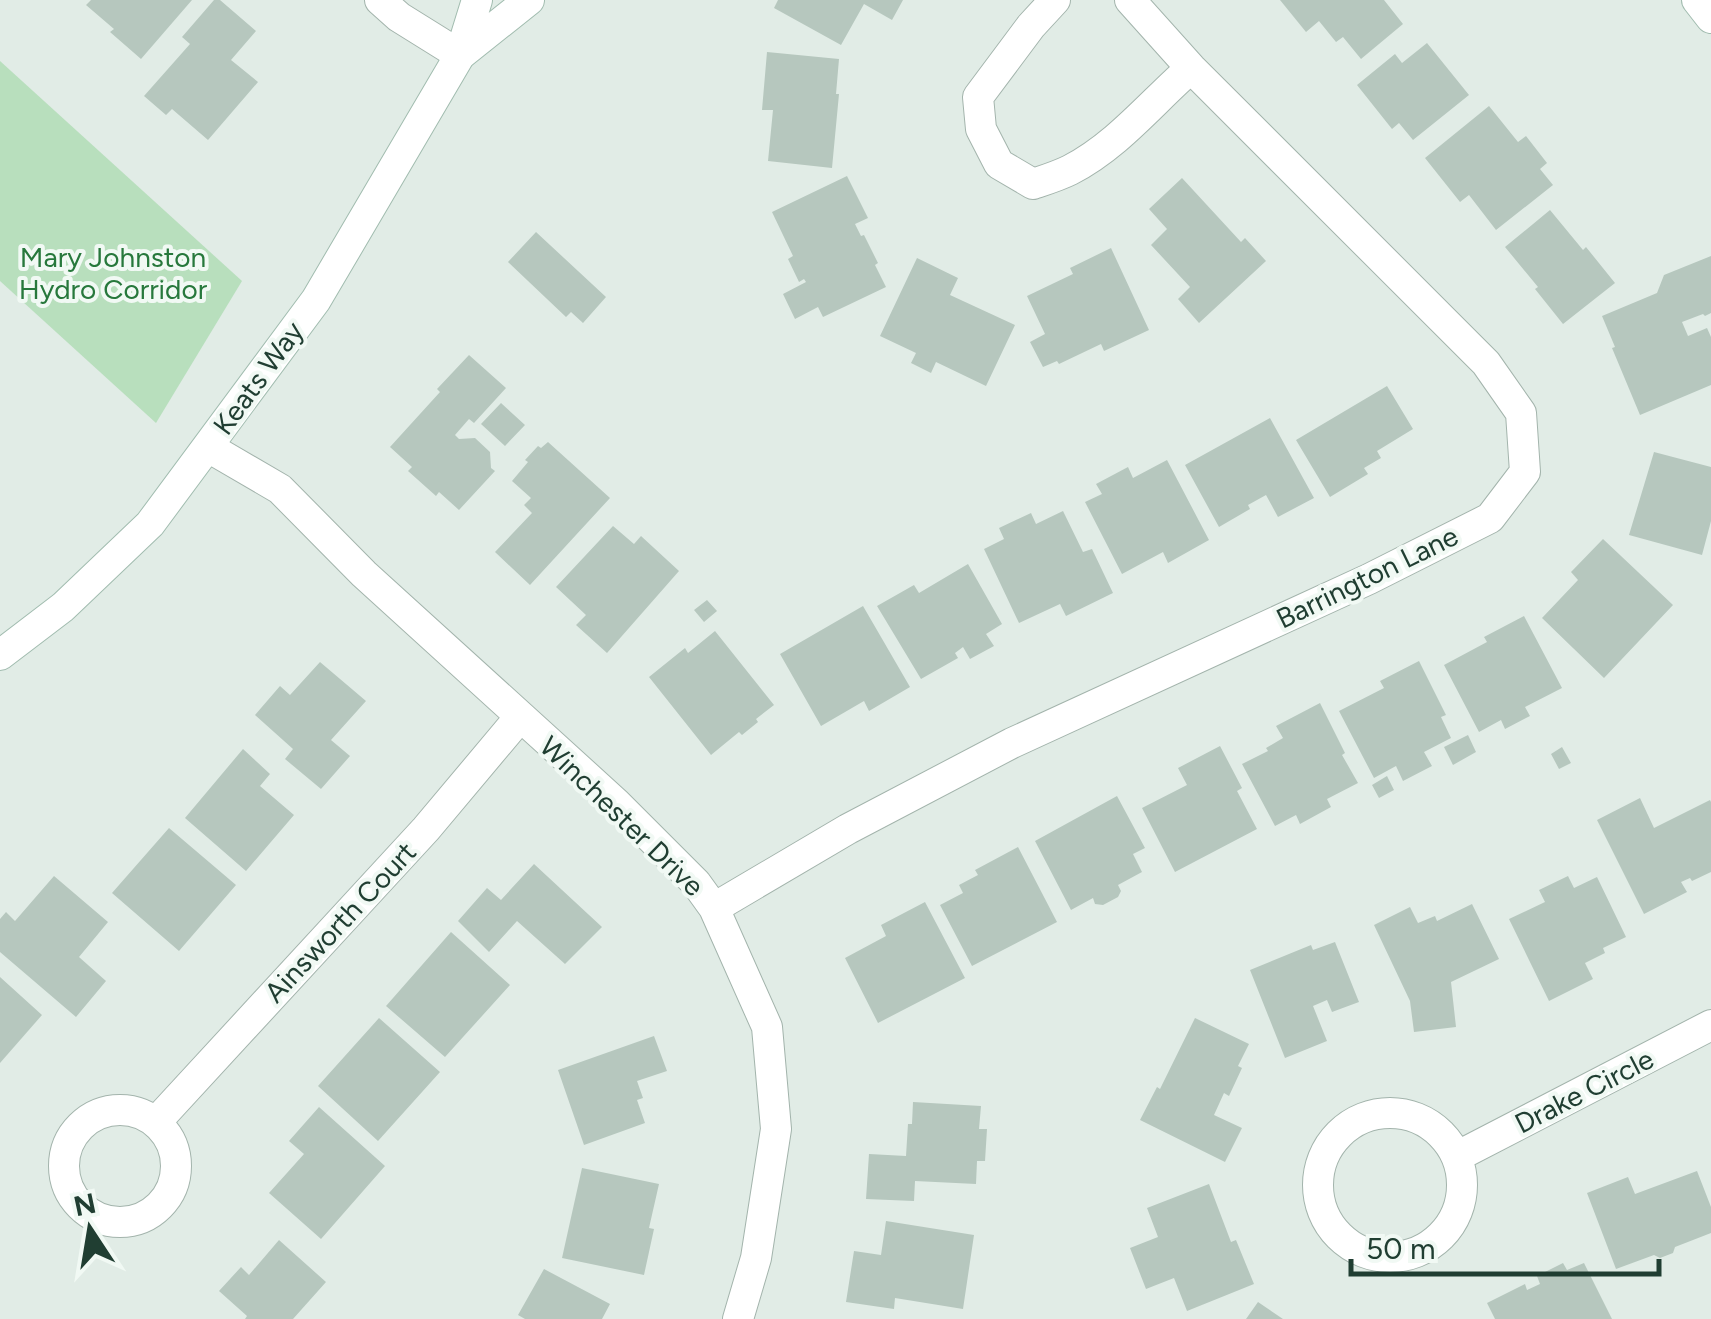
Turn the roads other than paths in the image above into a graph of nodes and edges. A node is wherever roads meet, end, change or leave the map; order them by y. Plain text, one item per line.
1 (380, 0) edge
2 (477, 0) edge
3 (530, 0) edge
4 (1055, 0) edge
5 (1130, 0) edge
6 (1697, 0) edge
7 (1711, 18) edge
8 (460, 56) junction
9 (1191, 68) junction
10 (208, 446) junction
11 (0, 655) edge
12 (520, 717) junction
13 (714, 908) junction
14 (1711, 1025) edge
15 (156, 1122) dead end
16 (1458, 1156) junction
17 (738, 1319) edge

1 - 8 street
2 - 8 street, Keats Way
3 - 8 street, Keats Way
4 - 9 street
5 - 9 street, Barrington Lane
6 - 7 street
8 - 10 street, Keats Way
9 - 13 street, Barrington Lane
10 - 11 street, Keats Way
10 - 12 street, Winchester Drive
12 - 13 street, Winchester Drive
12 - 15 street, Ainsworth Court
13 - 17 street, Winchester Drive
14 - 16 street, Drake Circle
16 - 16 street

